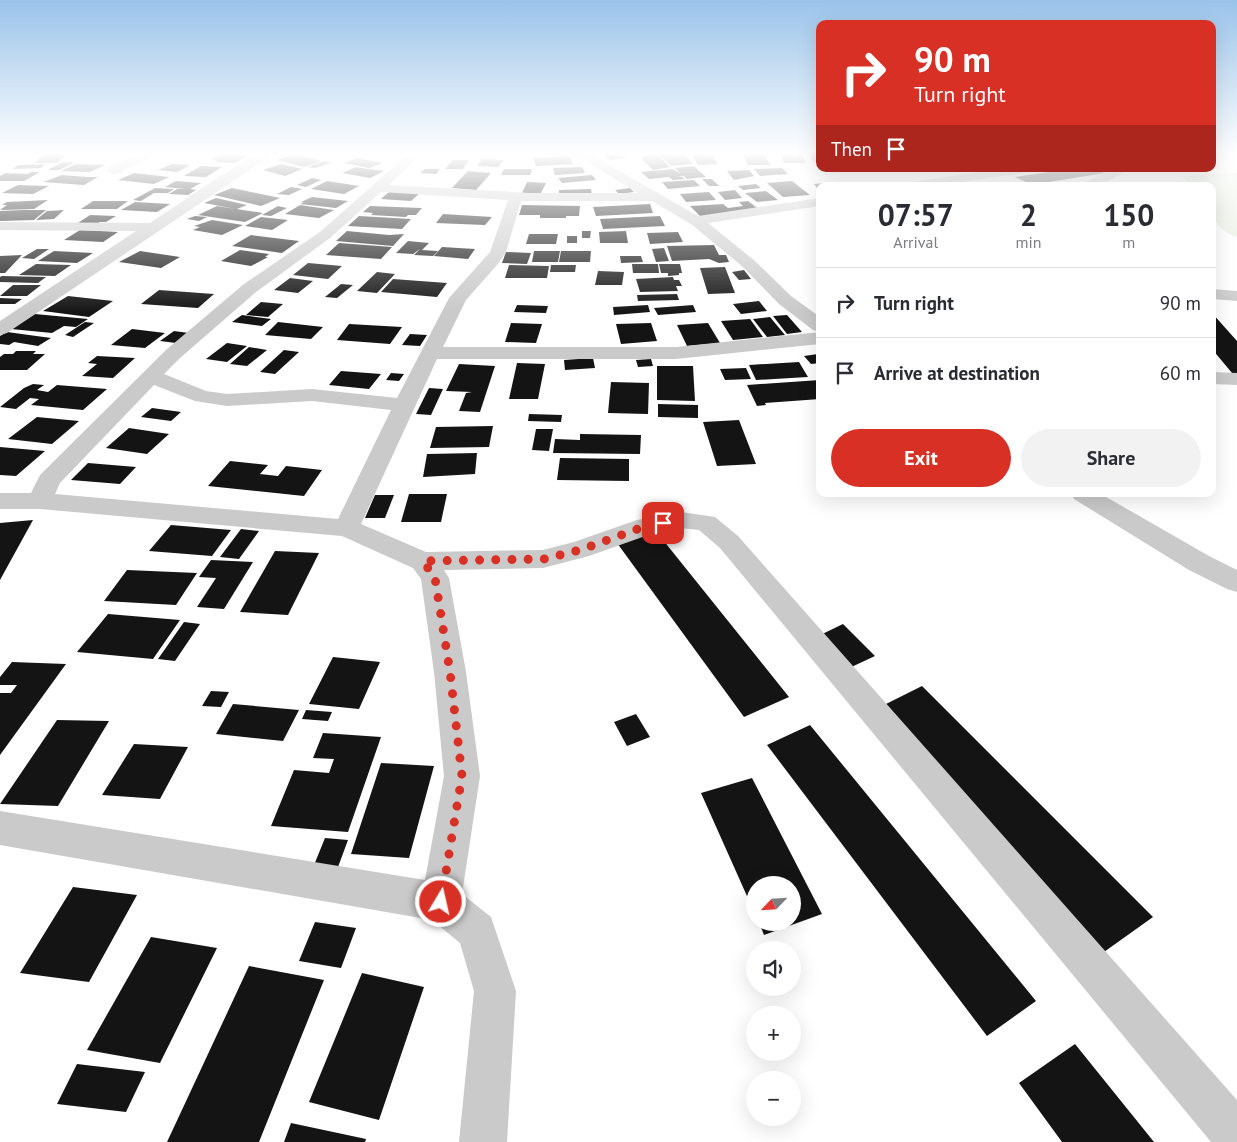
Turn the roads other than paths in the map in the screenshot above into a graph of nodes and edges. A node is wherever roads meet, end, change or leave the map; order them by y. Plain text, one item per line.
1 (183, 206) edge
2 (358, 206) edge
3 (513, 206) edge
4 (669, 206) edge
5 (792, 206) edge
6 (696, 221) junction
7 (0, 226) edge
8 (152, 227) junction
9 (1216, 294) edge
10 (1237, 296) edge
11 (816, 323) edge
12 (0, 329) edge
13 (816, 338) edge
14 (431, 353) junction
15 (151, 376) junction
16 (1216, 378) edge
17 (1237, 379) edge
18 (404, 405) junction
19 (45, 490) junction
20 (0, 496) edge
21 (1088, 497) edge
22 (0, 501) edge
23 (346, 528) junction
24 (423, 561) junction
25 (1237, 582) edge
26 (0, 828) edge
27 (441, 902) junction
28 (1237, 1136) edge
29 (483, 1142) edge

1 - 8 street
2 - 15 street
3 - 14 street
4 - 6 street
5 - 6 street
6 - 11 street
7 - 8 street
8 - 12 street
9 - 10 street
13 - 14 street
14 - 18 street
15 - 18 street
15 - 19 street
16 - 17 street
18 - 23 street
19 - 20 street
19 - 22 street
19 - 23 street
21 - 25 street
23 - 24 street
24 - 27 street
24 - 28 street
26 - 27 street
27 - 29 street

